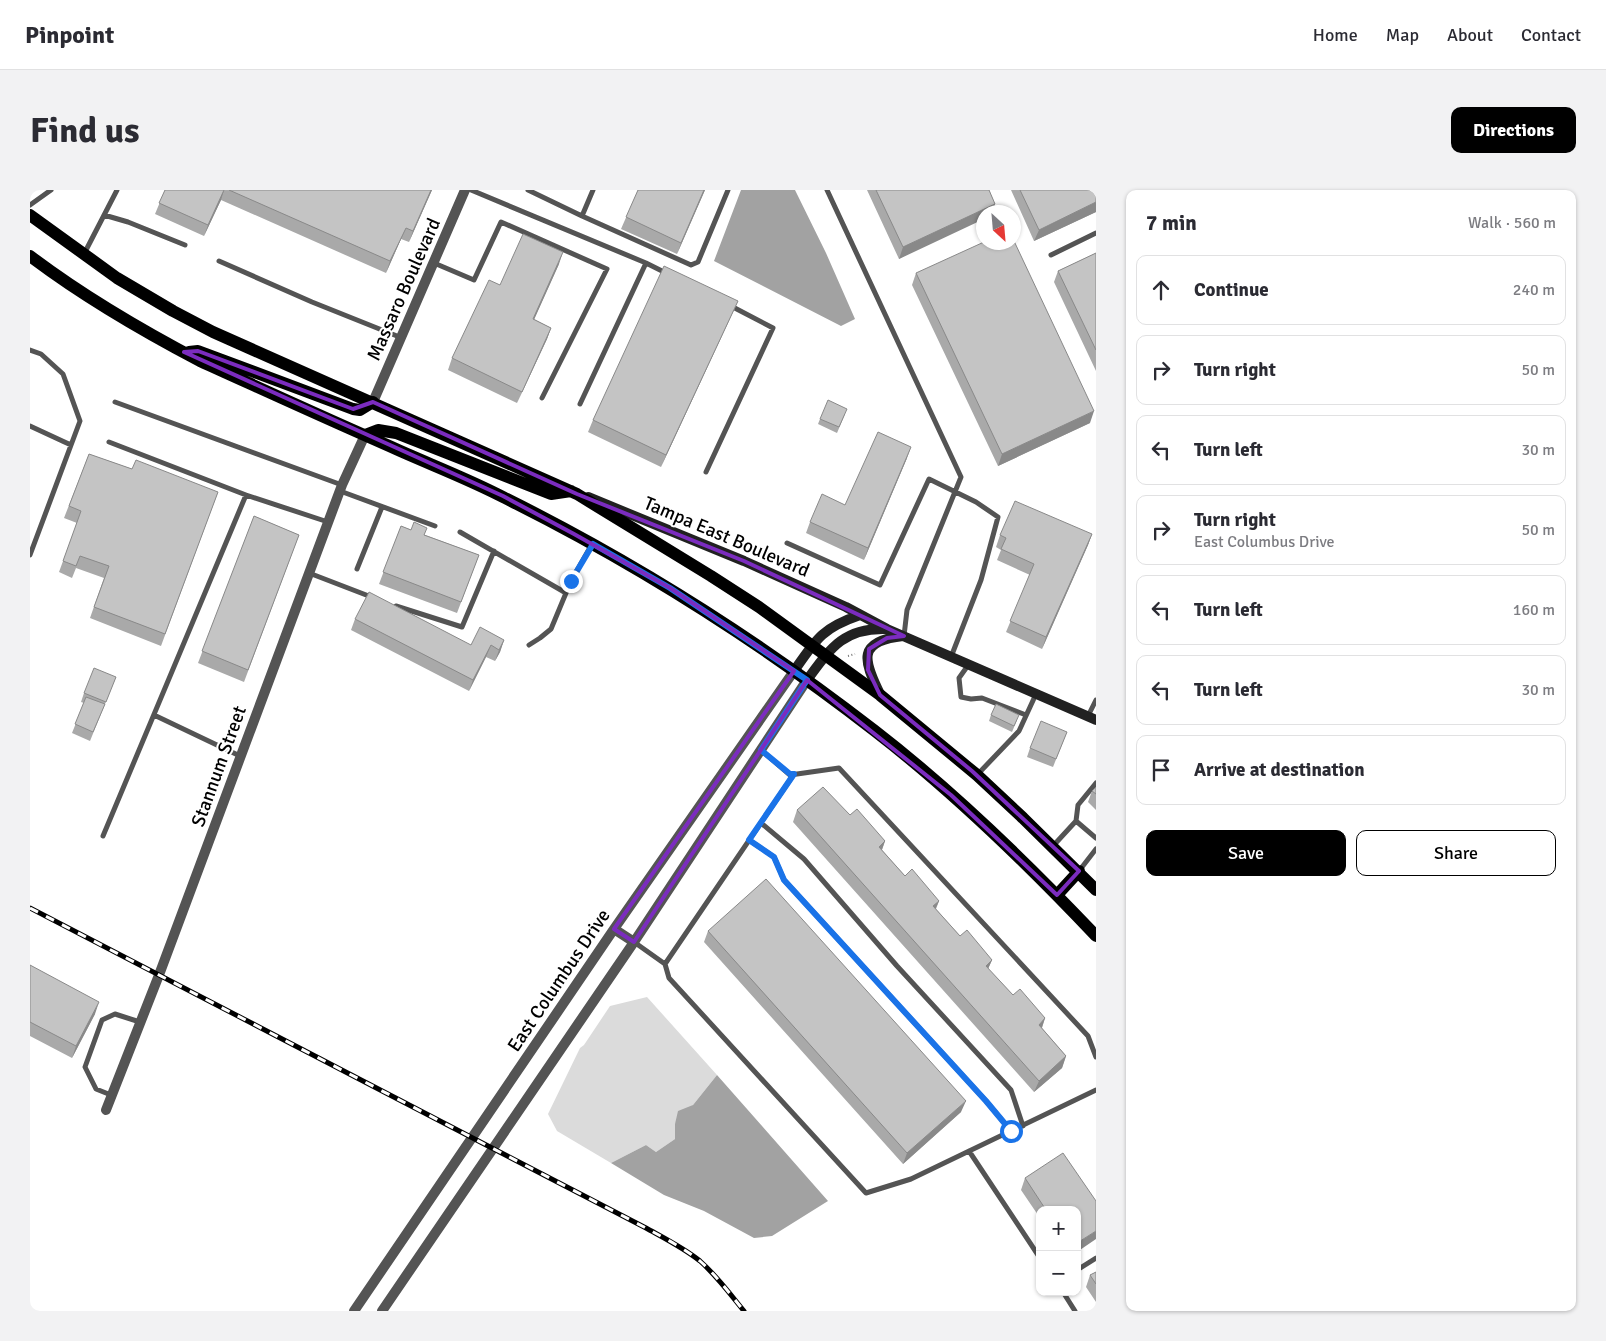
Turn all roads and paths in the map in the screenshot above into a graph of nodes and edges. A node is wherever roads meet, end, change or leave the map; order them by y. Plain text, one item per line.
1 (51, 190) edge
2 (117, 190) edge
3 (466, 190) edge
4 (471, 190) edge
5 (528, 190) edge
6 (593, 190) edge
7 (728, 190) edge
8 (827, 190) edge
9 (30, 205) edge
10 (30, 215) edge
11 (104, 215) junction
12 (582, 216) junction
13 (1096, 233) edge
14 (185, 245) dead end
15 (84, 254) junction
16 (1051, 255) dead end
17 (30, 256) edge
18 (219, 261) dead end
19 (434, 263) junction
20 (646, 263) junction
21 (671, 276) edge
22 (722, 302) edge
23 (402, 338) junction
24 (30, 350) edge
25 (184, 352) junction
26 (542, 398) dead end
27 (115, 402) dead end
28 (373, 402) junction
29 (580, 404) dead end
30 (30, 426) edge
31 (365, 435) junction
32 (109, 442) dead end
33 (71, 445) junction
34 (706, 472) dead end
35 (340, 488) junction
36 (574, 492) junction
37 (955, 493) junction
38 (246, 495) junction
39 (382, 507) junction
40 (328, 522) junction
41 (435, 526) dead end
42 (460, 532) dead end
43 (787, 543) dead end
44 (593, 544) junction
45 (494, 551) junction
46 (30, 555) edge
47 (357, 568) dead end
48 (309, 573) junction
49 (566, 592) junction
50 (376, 599) edge
51 (392, 605) edge
52 (860, 615) junction
53 (887, 629) junction
54 (904, 636) junction
55 (529, 645) dead end
56 (812, 645) junction
57 (855, 654) dead end
58 (826, 655) junction
59 (952, 657) junction
60 (841, 658) dead end
61 (968, 664) junction
62 (794, 671) junction
63 (807, 680) junction
64 (1036, 694) junction
65 (880, 695) junction
66 (1096, 700) edge
67 (154, 715) junction
68 (1026, 715) junction
69 (1092, 718) edge
70 (761, 750) junction
71 (240, 756) junction
72 (794, 774) junction
73 (977, 775) junction
74 (1096, 783) edge
75 (761, 822) junction
76 (1076, 822) junction
77 (103, 836) dead end
78 (1096, 838) edge
79 (749, 840) junction
80 (1053, 846) junction
81 (1096, 849) edge
82 (1078, 871) junction
83 (1096, 890) edge
84 (1057, 895) junction
85 (614, 929) junction
86 (1096, 936) edge
87 (634, 942) junction
88 (665, 964) junction
89 (140, 1022) junction
90 (1096, 1057) edge
91 (1096, 1090) edge
92 (111, 1094) junction
93 (106, 1110) dead end
94 (1023, 1126) junction
95 (1011, 1131) junction
96 (969, 1151) junction
97 (1036, 1252) edge
98 (1096, 1258) edge
99 (1081, 1267) edge
100 (1066, 1296) edge
101 (354, 1311) edge
102 (382, 1311) edge
103 (1075, 1311) edge

1 - 9 lane
2 - 11 lane
3 - 19 street, Massaro Boulevard
4 - 20 lane
5 - 12 lane
6 - 12 lane
7 - 12 lane
8 - 37 lane
10 - 15 main road
11 - 14 lane
11 - 15 lane
13 - 16 lane
15 - 28 main road
17 - 25 main road
18 - 23 lane
19 - 23 street, Massaro Boulevard
19 - 26 lane
20 - 21 lane
20 - 29 lane
22 - 34 lane
23 - 28 street, Massaro Boulevard
24 - 33 lane
25 - 28 main road
25 - 31 main road
27 - 35 lane
28 - 36 main road
30 - 33 lane
31 - 35 street, Stannum Street
31 - 36 main road
31 - 44 main road
32 - 38 lane
33 - 46 lane
35 - 39 lane
35 - 40 street, Stannum Street
36 - 52 main road, Tampa East Boulevard
36 - 56 main road
37 - 43 lane
37 - 54 lane
37 - 59 lane
38 - 40 lane
38 - 67 lane
39 - 41 lane
39 - 47 lane
40 - 48 street, Stannum Street
42 - 45 lane
44 - 49 lane
44 - 62 main road
45 - 49 lane
45 - 51 lane
48 - 50 lane
48 - 71 street, Stannum Street
49 - 55 lane
52 - 53 main road, Tampa East Boulevard
52 - 56 main road
53 - 54 main road, Tampa East Boulevard
53 - 58 main road, Tampa East Boulevard
54 - 59 main road, Tampa East Boulevard
54 - 65 main road
56 - 58 main road
56 - 62 main road
57 - 60 path
58 - 63 main road, Tampa East Boulevard
58 - 65 main road
59 - 61 main road, Tampa East Boulevard
61 - 64 main road, Tampa East Boulevard
61 - 68 lane
62 - 63 main road
62 - 85 street, East Columbus Drive
63 - 70 street
63 - 84 main road
64 - 68 lane
64 - 69 main road, Tampa East Boulevard
65 - 73 main road
66 - 69 lane
67 - 71 lane
67 - 77 lane
68 - 73 lane
70 - 72 lane
70 - 87 street
71 - 89 street, Stannum Street
72 - 75 lane
72 - 90 lane
73 - 80 main road
74 - 76 lane
75 - 79 lane
75 - 94 lane
76 - 78 lane
76 - 80 lane
79 - 88 lane
79 - 95 lane
80 - 82 main road
81 - 82 lane
82 - 83 main road
82 - 84 main road
84 - 86 main road
85 - 87 street
85 - 101 street, East Columbus Drive
87 - 88 lane
87 - 102 street
88 - 96 lane
89 - 92 street, Stannum Street
89 - 92 lane
91 - 94 lane
92 - 93 street, Stannum Street
94 - 95 lane
95 - 96 lane
96 - 97 lane
98 - 99 lane
100 - 103 lane

